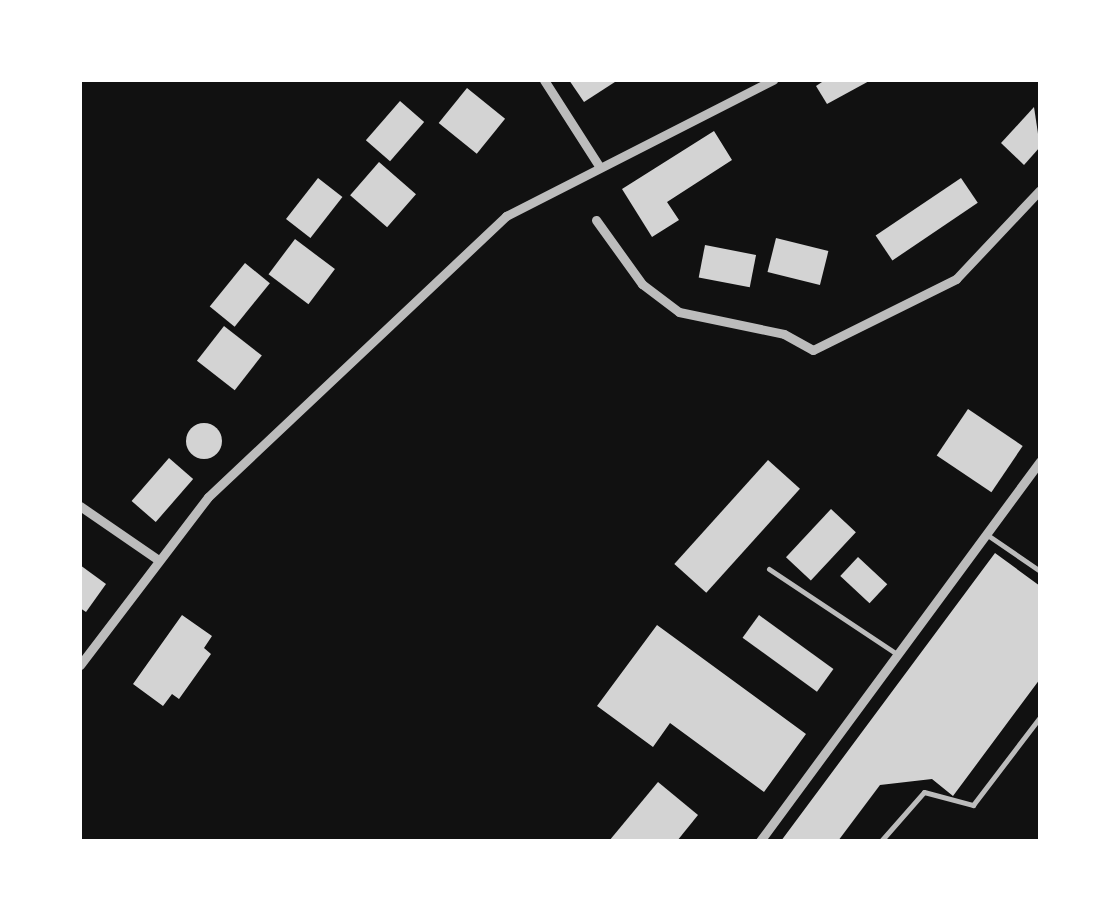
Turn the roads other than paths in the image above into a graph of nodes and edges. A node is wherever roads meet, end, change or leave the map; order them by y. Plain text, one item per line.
1 (544, 80) edge
2 (774, 80) edge
3 (598, 166) junction
4 (1040, 190) edge
5 (596, 220) dead end
6 (1040, 462) edge
7 (80, 506) edge
8 (986, 534) junction
9 (157, 559) junction
10 (768, 569) dead end
11 (1040, 571) edge
12 (897, 654) junction
13 (80, 665) edge
14 (1040, 717) edge
15 (760, 841) edge
16 (881, 841) edge

1 - 3 street
2 - 3 street
3 - 9 street
4 - 5 street
6 - 8 street
7 - 9 street
8 - 11 lane
8 - 12 street
9 - 13 street
10 - 12 lane
12 - 15 street
14 - 16 lane

